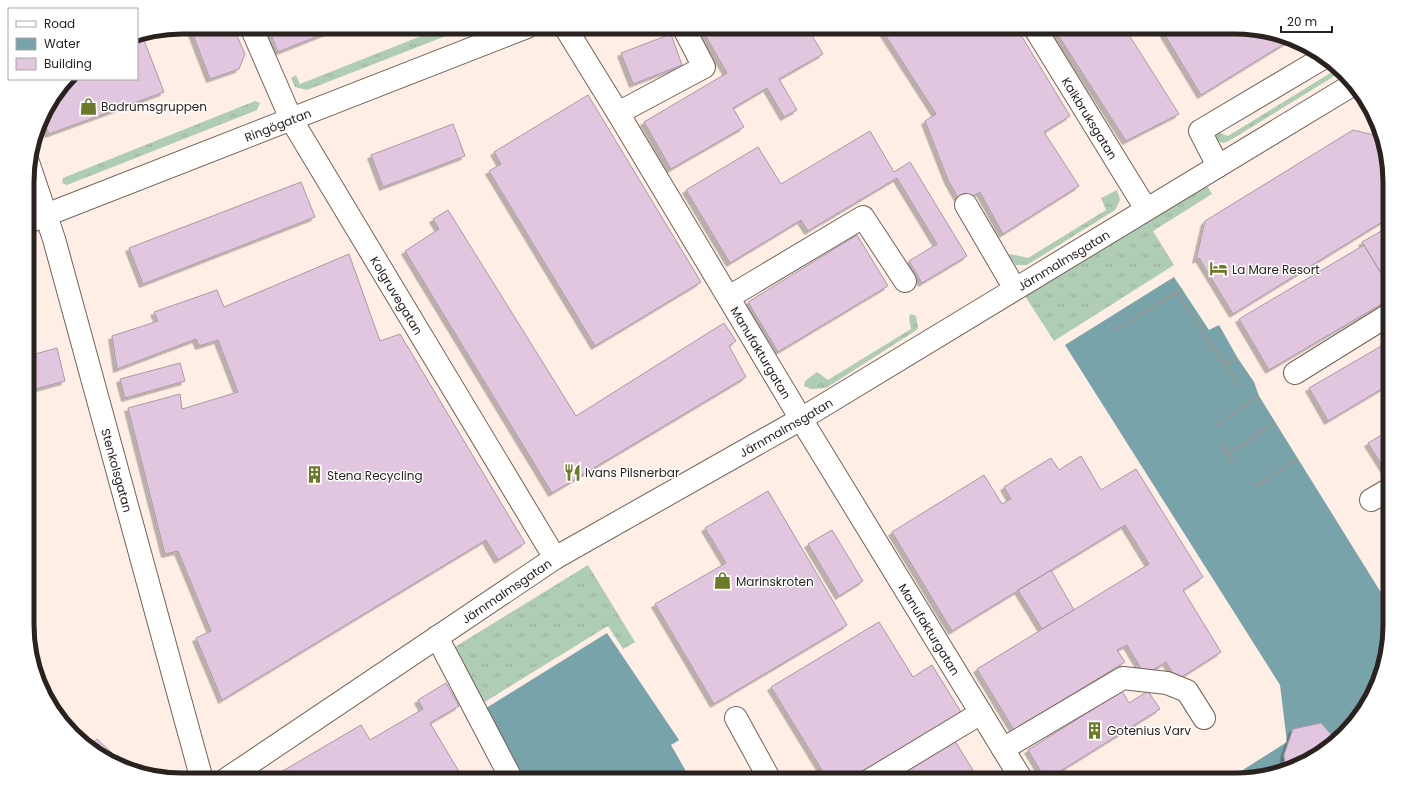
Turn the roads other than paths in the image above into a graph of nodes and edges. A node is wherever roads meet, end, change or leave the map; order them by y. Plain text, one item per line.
1 (255, 34) edge
2 (509, 34) edge
3 (568, 34) edge
4 (687, 34) edge
5 (1038, 34) edge
6 (1319, 60) edge
7 (1348, 87) edge
8 (618, 113) junction
9 (291, 119) junction
10 (1218, 166) junction
11 (34, 200) edge
12 (966, 205) dead end
13 (1146, 210) junction
14 (37, 219) edge
15 (905, 281) dead end
16 (1015, 289) junction
17 (729, 297) junction
18 (1383, 318) edge
19 (1295, 373) dead end
20 (801, 419) junction
21 (1383, 493) edge
22 (1371, 500) dead end
23 (555, 558) junction
24 (437, 637) junction
25 (981, 714) junction
26 (736, 718) dead end
27 (1204, 718) dead end
28 (1002, 749) junction
29 (200, 773) edge
30 (235, 773) edge
31 (508, 773) edge
32 (766, 773) edge
33 (882, 773) edge
34 (1017, 773) edge

1 - 9 street, Kolgruvegatan
2 - 9 street, Ringögatan
3 - 8 street, Manufakturgatan
4 - 8 street
5 - 13 street, Kalkbruksgatan
6 - 10 street
7 - 10 street, Järnmalmsgatan
8 - 17 street, Manufakturgatan
9 - 14 street, Ringögatan
9 - 23 street, Kolgruvegatan
10 - 13 street, Järnmalmsgatan
11 - 14 street, Stenkolsgatan
12 - 16 street
13 - 16 street, Järnmalmsgatan
14 - 29 street, Stenkolsgatan
15 - 17 street
16 - 20 street, Järnmalmsgatan
17 - 20 street, Manufakturgatan
18 - 19 street
20 - 23 street, Järnmalmsgatan
20 - 25 street, Manufakturgatan
21 - 22 street
23 - 24 street, Järnmalmsgatan
24 - 30 street, Järnmalmsgatan
24 - 31 street
25 - 28 street, Manufakturgatan
25 - 33 street
26 - 32 street
27 - 28 street
28 - 34 street, Manufakturgatan

